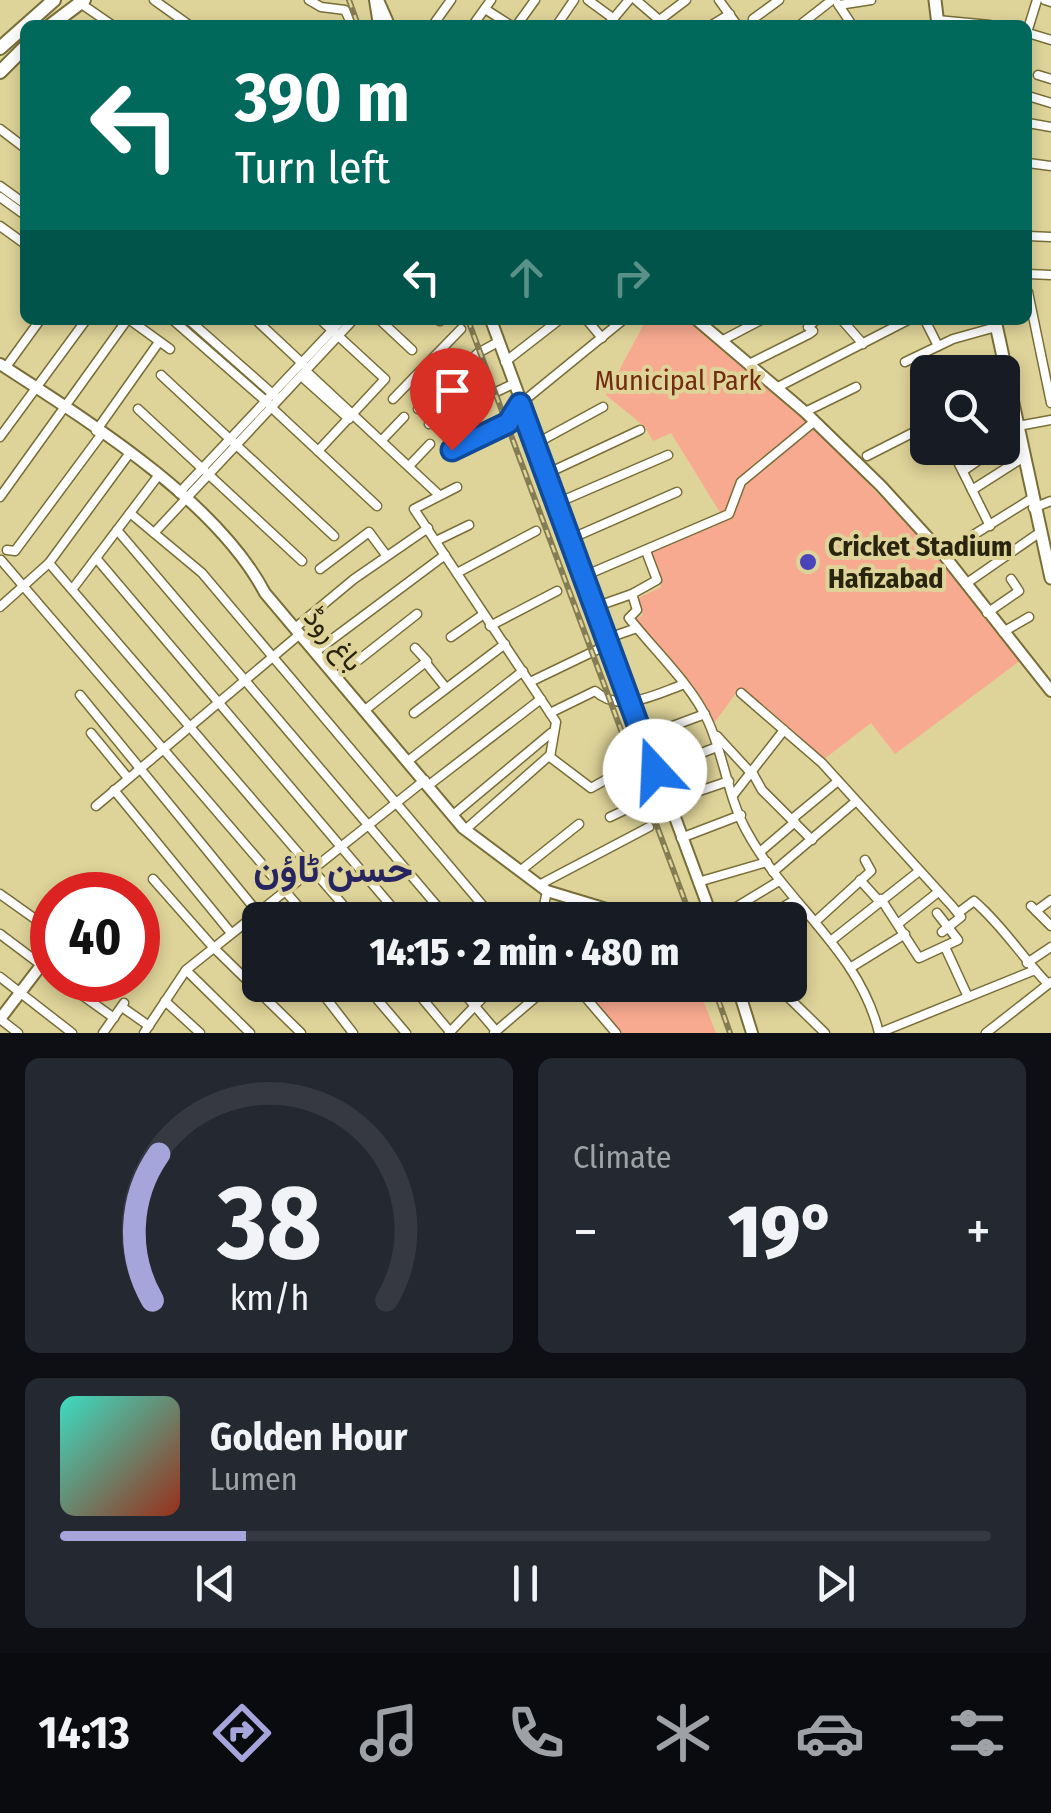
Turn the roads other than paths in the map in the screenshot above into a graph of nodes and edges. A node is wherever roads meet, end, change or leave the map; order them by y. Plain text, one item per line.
1 (154, 0) edge
2 (308, 0) edge
3 (491, 0) edge
4 (535, 0) edge
5 (588, 0) edge
6 (632, 0) edge
7 (686, 0) edge
8 (720, 0) edge
9 (779, 0) edge
10 (871, 0) edge
11 (50, 1) edge
12 (82, 1) edge
13 (835, 2) edge
14 (485, 9) junction
15 (730, 14) junction
16 (752, 18) dead end
17 (30, 20) edge
18 (57, 20) edge
19 (106, 20) edge
20 (182, 20) edge
21 (350, 20) edge
22 (477, 20) edge
23 (505, 20) edge
24 (518, 20) edge
25 (609, 20) edge
26 (613, 20) edge
27 (655, 20) edge
28 (663, 20) edge
29 (720, 20) edge
30 (734, 20) edge
31 (808, 20) edge
32 (20, 29) edge
33 (0, 48) edge
34 (19, 62) edge
35 (0, 72) edge
36 (1038, 75) dead end
37 (1051, 79) edge
38 (0, 129) edge
39 (20, 144) edge
40 (1032, 311) edge
41 (36, 325) edge
42 (82, 325) edge
43 (125, 325) edge
44 (136, 325) edge
45 (261, 325) edge
46 (326, 325) edge
47 (339, 325) edge
48 (346, 325) edge
49 (385, 325) edge
50 (492, 325) edge
51 (553, 325) edge
52 (591, 325) edge
53 (618, 325) edge
54 (702, 325) edge
55 (752, 325) edge
56 (809, 325) edge
57 (846, 325) edge
58 (879, 325) edge
59 (898, 325) edge
60 (928, 325) edge
61 (992, 325) edge
62 (995, 325) edge
63 (192, 326) edge
64 (461, 329) dead end
65 (884, 332) junction
66 (335, 333) junction
67 (602, 338) junction
68 (719, 341) junction
69 (160, 342) junction
70 (498, 342) junction
71 (863, 344) junction
72 (938, 346) junction
73 (170, 349) dead end
74 (412, 350) dead end
75 (1002, 355) edge
76 (505, 362) junction
77 (905, 362) dead end
78 (749, 364) junction
79 (2, 365) edge
80 (304, 370) junction
81 (162, 375) dead end
82 (513, 384) junction
83 (856, 387) dead end
84 (34, 388) junction
85 (776, 388) junction
86 (393, 399) dead end
87 (273, 402) junction
88 (520, 404) junction
89 (1051, 404) edge
90 (604, 407) dead end
91 (138, 408) dead end
92 (65, 409) junction
93 (418, 409) dead end
94 (806, 412) junction
95 (351, 416) junction
96 (404, 417) dead end
97 (1051, 420) edge
98 (816, 421) junction
99 (429, 424) dead end
100 (1020, 426) edge
101 (640, 430) dead end
102 (98, 433) junction
103 (910, 434) edge
104 (0, 437) edge
105 (1020, 437) edge
106 (382, 440) junction
107 (537, 442) junction
108 (234, 443) junction
109 (430, 444) dead end
110 (452, 450) dead end
111 (318, 451) junction
112 (129, 454) junction
113 (668, 455) dead end
114 (868, 456) dead end
115 (1024, 458) junction
116 (960, 465) edge
117 (973, 465) edge
118 (409, 466) junction
119 (207, 472) junction
120 (963, 472) junction
121 (546, 474) junction
122 (158, 476) junction
123 (457, 487) dead end
124 (972, 490) junction
125 (677, 492) dead end
126 (439, 495) junction
127 (0, 496) edge
128 (183, 497) junction
129 (1051, 501) edge
130 (557, 503) junction
131 (1032, 504) junction
132 (376, 506) dead end
133 (130, 513) junction
134 (468, 525) dead end
135 (990, 526) junction
136 (428, 528) junction
137 (117, 530) junction
138 (536, 531) dead end
139 (154, 533) junction
140 (1040, 533) junction
141 (334, 536) dead end
142 (0, 538) edge
143 (570, 539) junction
144 (436, 541) junction
145 (6, 550) junction
146 (646, 550) junction
147 (943, 554) junction
148 (386, 555) junction
149 (445, 555) junction
150 (96, 558) junction
151 (0, 560) edge
152 (302, 561) dead end
153 (49, 563) junction
154 (320, 569) dead end
155 (457, 573) junction
156 (584, 576) junction
157 (1051, 578) edge
158 (1011, 579) dead end
159 (967, 583) junction
160 (25, 587) junction
161 (74, 587) junction
162 (558, 590) dead end
163 (632, 594) junction
164 (0, 607) edge
165 (595, 607) junction
166 (987, 613) junction
167 (417, 614) dead end
168 (482, 616) junction
169 (1029, 617) dead end
170 (490, 626) junction
171 (637, 628) junction
172 (297, 631) junction
173 (1003, 632) junction
174 (451, 638) dead end
175 (608, 641) junction
176 (505, 644) junction
177 (416, 648) dead end
178 (316, 652) junction
179 (272, 657) junction
180 (426, 663) junction
181 (523, 670) junction
182 (337, 677) junction
183 (246, 679) junction
184 (530, 682) junction
185 (1049, 684) edge
186 (682, 685) junction
187 (446, 688) junction
188 (742, 693) dead end
189 (80, 695) dead end
190 (541, 699) junction
191 (630, 702) junction
192 (218, 703) junction
193 (365, 710) junction
194 (414, 713) dead end
195 (550, 713) junction
196 (705, 714) junction
197 (191, 725) junction
198 (784, 730) junction
199 (91, 733) dead end
200 (551, 733) junction
201 (713, 735) junction
202 (643, 738) junction
203 (718, 747) junction
204 (164, 748) junction
205 (550, 755) junction
206 (408, 761) junction
207 (140, 768) junction
208 (623, 770) dead end
209 (655, 771) junction
210 (751, 773) junction
211 (128, 778) junction
212 (838, 781) junction
213 (730, 782) junction
214 (427, 783) junction
215 (114, 790) junction
216 (734, 794) junction
217 (665, 797) junction
218 (855, 802) junction
219 (396, 804) junction
220 (96, 806) dead end
221 (453, 814) junction
222 (741, 815) junction
223 (610, 816) dead end
224 (793, 820) junction
225 (370, 824) junction
226 (579, 824) dead end
227 (649, 826) dead end
228 (466, 830) junction
229 (681, 838) junction
230 (812, 840) junction
231 (341, 846) junction
232 (760, 852) junction
233 (866, 860) dead end
234 (767, 862) junction
235 (313, 868) junction
236 (520, 871) junction
237 (918, 872) junction
238 (776, 876) junction
239 (860, 880) junction
240 (698, 882) junction
241 (160, 887) edge
242 (543, 888) junction
243 (285, 891) junction
244 (937, 893) junction
245 (0, 894) edge
246 (796, 900) junction
247 (880, 900) junction
248 (1051, 900) edge
249 (250, 902) edge
250 (271, 902) edge
251 (294, 902) edge
252 (341, 902) edge
253 (388, 902) edge
254 (434, 902) edge
255 (480, 902) edge
256 (542, 902) edge
257 (587, 902) edge
258 (706, 902) edge
259 (739, 902) edge
260 (792, 902) edge
261 (947, 903) junction
262 (958, 913) junction
263 (30, 916) edge
264 (816, 921) junction
265 (899, 923) junction
266 (242, 924) edge
267 (1051, 926) edge
268 (945, 930) junction
269 (231, 933) junction
270 (0, 934) edge
271 (906, 934) junction
272 (832, 940) junction
273 (945, 947) junction
274 (1051, 947) edge
275 (213, 948) junction
276 (30, 955) edge
277 (1031, 967) junction
278 (850, 968) junction
279 (186, 970) junction
280 (242, 976) edge
281 (0, 977) edge
282 (30, 979) edge
283 (1049, 985) edge
284 (20, 992) junction
285 (968, 997) junction
286 (165, 1001) junction
287 (92, 1002) edge
288 (269, 1002) edge
289 (329, 1002) edge
290 (380, 1002) edge
291 (425, 1002) edge
292 (472, 1002) edge
293 (479, 1002) edge
294 (530, 1002) edge
295 (590, 1002) edge
296 (742, 1002) edge
297 (794, 1002) edge
298 (475, 1006) junction
299 (114, 1018) junction
300 (0, 1019) edge
301 (912, 1020) junction
302 (147, 1030) edge
303 (66, 1031) edge
304 (495, 1032) edge
305 (18, 1033) edge
306 (104, 1033) edge
307 (200, 1033) edge
308 (250, 1033) edge
309 (301, 1033) edge
310 (353, 1033) edge
311 (406, 1033) edge
312 (450, 1033) edge
313 (616, 1033) edge
314 (752, 1033) edge
315 (825, 1033) edge
316 (879, 1033) edge
317 (917, 1033) edge
318 (986, 1033) edge

1 - 20 street
2 - 21 street
3 - 14 street
4 - 24 street
5 - 25 street
6 - 26 street
6 - 27 street
7 - 28 street
8 - 15 street
9 - 16 street
10 - 13 street
11 - 17 highway
12 - 18 highway
12 - 19 street
13 - 31 street
14 - 22 street
14 - 23 street
15 - 29 street
15 - 30 street
32 - 33 highway
34 - 35 highway
36 - 37 street
38 - 39 street
40 - 89 street
41 - 79 street
42 - 84 street
43 - 92 street
44 - 69 street
45 - 80 street
46 - 66 street
47 - 66 street
48 - 66 street
49 - 74 street
50 - 70 street
51 - 76 street
52 - 67 street
53 - 67 street
54 - 68 street
55 - 68 street
56 - 78 street
57 - 71 street
58 - 65 street
59 - 65 street
60 - 72 street
61 - 72 street
62 - 75 main road
63 - 87 street
64 - 86 street
65 - 71 street
66 - 80 street
66 - 95 street
67 - 88 street
68 - 78 street
69 - 73 street
69 - 102 street
70 - 76 street
70 - 93 street
71 - 85 street
72 - 77 street
76 - 82 street
78 - 85 street
79 - 84 street, باغ روڈ
80 - 87 street
80 - 95 street
81 - 108 street
82 - 88 street
82 - 99 street
83 - 94 street
84 - 92 street, باغ روڈ
84 - 104 street
85 - 94 street
87 - 108 street
87 - 111 street
88 - 107 street
88 - 110 street
90 - 107 street
91 - 119 street
92 - 102 street, باغ روڈ
92 - 127 street
94 - 98 street
95 - 106 street
95 - 111 street
96 - 106 street
97 - 100 street
98 - 146 street
98 - 147 street
101 - 121 street
102 - 112 street, باغ روڈ
102 - 145 street
103 - 114 street
105 - 115 main road
106 - 118 street
107 - 121 street
108 - 119 street
108 - 141 street
109 - 118 street
111 - 132 street
112 - 122 street, باغ روڈ
112 - 153 street
113 - 130 street
115 - 124 street
115 - 131 main road
116 - 120 street
117 - 120 street
118 - 126 street
119 - 128 street
119 - 152 street
120 - 124 street
121 - 130 street
122 - 128 street, باغ روڈ
122 - 133 street
123 - 126 street
124 - 135 street
125 - 143 street
126 - 136 street
128 - 139 street
128 - 172 street, باغ روڈ
129 - 131 street
130 - 143 street
131 - 135 street
131 - 140 main road
133 - 137 street
133 - 139 street
134 - 144 street
135 - 147 street
136 - 144 street
136 - 148 street
137 - 150 street
137 - 183 street
138 - 155 street
139 - 179 street
140 - 157 main road
140 - 159 street
142 - 145 street
143 - 156 street
144 - 149 street
145 - 151 street
146 - 156 street
146 - 163 street
147 - 159 street
148 - 154 street
148 - 172 street
149 - 155 street
149 - 178 street
150 - 161 street
150 - 192 street
151 - 160 street
153 - 160 street
153 - 161 street
155 - 168 street
156 - 165 street
158 - 166 street
159 - 166 street
160 - 164 street
160 - 204 street
161 - 197 street
162 - 170 street
163 - 165 street
163 - 171 street
165 - 175 street
166 - 173 street
167 - 182 street
168 - 170 street
168 - 174 street
169 - 173 street
170 - 176 street
171 - 175 street
171 - 186 street
172 - 178 street, باغ روڈ
172 - 179 street
173 - 185 street
175 - 184 street
175 - 191 street
176 - 181 street
176 - 187 street
177 - 180 street
178 - 182 street, باغ روڈ
179 - 183 street
179 - 219 street
180 - 187 street
180 - 193 street
181 - 184 street
181 - 206 street
182 - 193 street, باغ روڈ
183 - 192 street
183 - 225 street
184 - 190 street
186 - 191 street
186 - 196 street
187 - 194 street
188 - 198 street
189 - 207 street
190 - 195 street
190 - 214 street
191 - 195 street
191 - 202 street
192 - 197 street
192 - 231 street
193 - 206 street, باغ روڈ
195 - 200 street
196 - 201 street
196 - 202 street
197 - 204 street
197 - 235 street
198 - 210 street
198 - 212 street
199 - 211 street
200 - 205 street
200 - 221 street
201 - 203 street
201 - 210 street
202 - 209 street
203 - 209 street
203 - 213 street
204 - 207 street
204 - 243 street
205 - 208 street
205 - 228 street
206 - 214 street, باغ روڈ
207 - 211 street
207 - 249 street
209 - 217 street
210 - 216 street
210 - 224 street
211 - 215 street
212 - 218 street
212 - 224 street
213 - 216 street
213 - 217 street
214 - 219 street
214 - 221 street, باغ روڈ
215 - 220 street
215 - 269 street
216 - 222 street
217 - 223 street
217 - 229 street
218 - 230 street
218 - 237 street
219 - 225 street
219 - 255 street
221 - 228 street, باغ روڈ
222 - 229 street
222 - 232 street
224 - 230 street
224 - 232 street
225 - 231 street
225 - 254 street
226 - 236 street
227 - 242 street
228 - 236 street, باغ روڈ
229 - 240 street
230 - 238 street
231 - 235 street
231 - 253 street
232 - 234 street
233 - 239 street
234 - 238 street
234 - 240 street
235 - 243 street
235 - 252 street
236 - 242 street, باغ روڈ
237 - 244 street
237 - 247 street
238 - 246 street
238 - 259 street
239 - 247 street
239 - 264 street
240 - 258 street
241 - 275 street
242 - 256 street
242 - 257 street, باغ روڈ
243 - 250 street
243 - 251 street
244 - 261 street
244 - 265 street
245 - 263 street
246 - 260 street
246 - 264 street
247 - 265 street
247 - 272 street
248 - 267 street
261 - 262 street
261 - 268 street
262 - 268 street
262 - 277 street
264 - 272 street
265 - 271 street
266 - 269 street
268 - 273 street
269 - 275 street
270 - 276 street
271 - 273 street
271 - 278 street
272 - 278 street
273 - 285 street
274 - 277 street
275 - 279 street
275 - 280 street
277 - 283 street
277 - 285 street
278 - 316 street
279 - 286 street
279 - 308 street
281 - 284 street
282 - 284 street
283 - 318 street
284 - 300 street
284 - 303 street
285 - 301 street
286 - 302 street
286 - 307 street
287 - 299 street
288 - 309 street
289 - 310 street
290 - 311 street
291 - 312 street
292 - 298 street
293 - 298 street
294 - 304 street
295 - 313 street
296 - 314 street
297 - 315 street
298 - 304 street
298 - 312 street
299 - 302 street
299 - 306 street
300 - 305 street
301 - 316 street
301 - 317 street

